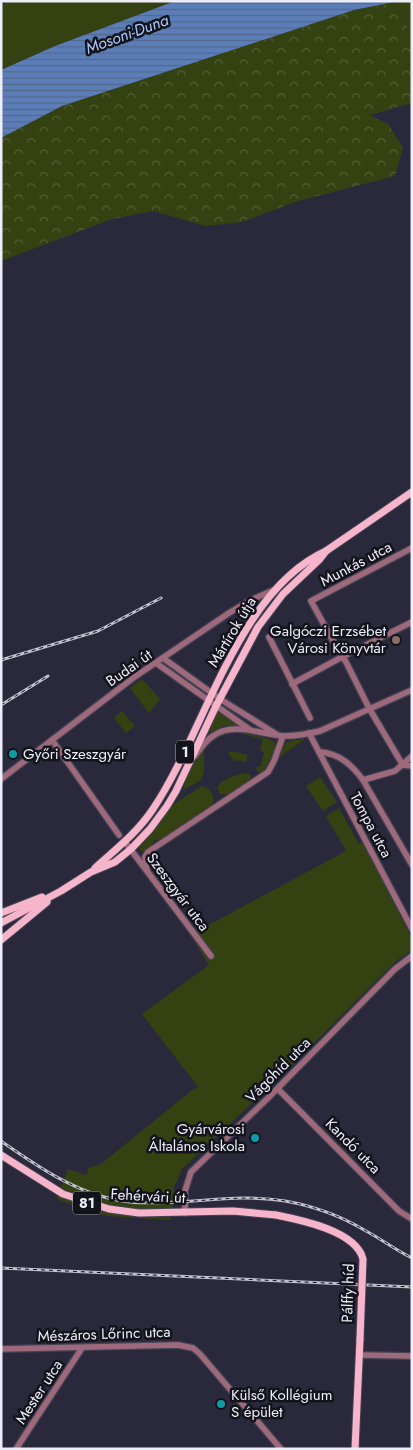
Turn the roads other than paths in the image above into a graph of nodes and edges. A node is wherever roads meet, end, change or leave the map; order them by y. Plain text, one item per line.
1 (412, 492) edge
2 (412, 548) edge
3 (326, 551) junction
4 (278, 588) junction
5 (412, 622) edge
6 (269, 637) dead end
7 (342, 657) junction
8 (163, 658) junction
9 (156, 663) junction
10 (292, 684) junction
11 (412, 690) edge
12 (213, 694) junction
13 (209, 702) junction
14 (218, 703) junction
15 (370, 708) junction
16 (310, 718) dead end
17 (251, 730) junction
18 (308, 734) junction
19 (281, 735) junction
20 (52, 740) junction
21 (319, 752) junction
22 (412, 756) edge
23 (189, 763) junction
24 (403, 764) junction
25 (412, 766) edge
26 (1, 779) edge
27 (363, 780) junction
28 (119, 835) dead end
29 (125, 842) junction
30 (131, 849) junction
31 (412, 865) edge
32 (147, 870) junction
33 (91, 872) junction
34 (61, 891) junction
35 (1, 913) edge
36 (1, 923) edge
37 (412, 929) edge
38 (1, 940) edge
39 (212, 956) dead end
40 (412, 956) edge
41 (278, 1089) junction
42 (1, 1155) edge
43 (185, 1212) junction
44 (276, 1215) joint
45 (412, 1219) edge
46 (82, 1348) junction
47 (1, 1349) edge
48 (359, 1355) junction
49 (412, 1356) edge
50 (16, 1449) edge
51 (281, 1449) edge
52 (355, 1449) edge

1 - 3 main road, Mártírok útja / 1
2 - 7 street, Munkás utca
3 - 4 main road, Mártírok útja / 1
3 - 14 main road, Mártírok útja / 1
4 - 8 street, Budai út
4 - 12 main road, Mártírok útja / 1
5 - 7 street
6 - 10 street
7 - 10 street
7 - 15 street
8 - 9 street, Budai út
8 - 12 street
9 - 13 street
9 - 20 street, Budai út
10 - 16 street
11 - 15 street
12 - 13 main road, 1
12 - 14 street
13 - 14 street
13 - 29 main road, 1
14 - 17 street
14 - 19 street
14 - 23 main road, 1
15 - 18 street
15 - 24 street
17 - 19 street
17 - 23 street
18 - 19 street
18 - 21 street, Tompa utca
19 - 32 street
20 - 26 street, Budai út
20 - 28 street
21 - 27 street
21 - 37 street, Tompa utca
22 - 24 street
23 - 30 main road, 1
24 - 25 street
24 - 27 street
27 - 31 street
29 - 30 street, Szeszgyár utca
29 - 33 main road, 1
30 - 32 street, Szeszgyár utca
30 - 33 main road, 1
32 - 39 street, Szeszgyár utca
33 - 34 main road, 1
34 - 35 main road
34 - 36 main road, 1
34 - 38 main road
40 - 41 street, Vágóhíd utca
41 - 43 street, Vágóhíd utca
41 - 45 street, Kandó utca
42 - 43 main road, Fehérvári út / 81
43 - 44 main road, Fehérvári út / 81
44 - 48 main road, Pálffy híd / 81, bridge
46 - 47 street, Mészáros Lőrinc utca
46 - 50 street, Mester utca
46 - 51 street, Mészáros Lőrinc utca
48 - 49 street
48 - 52 main road, 81

